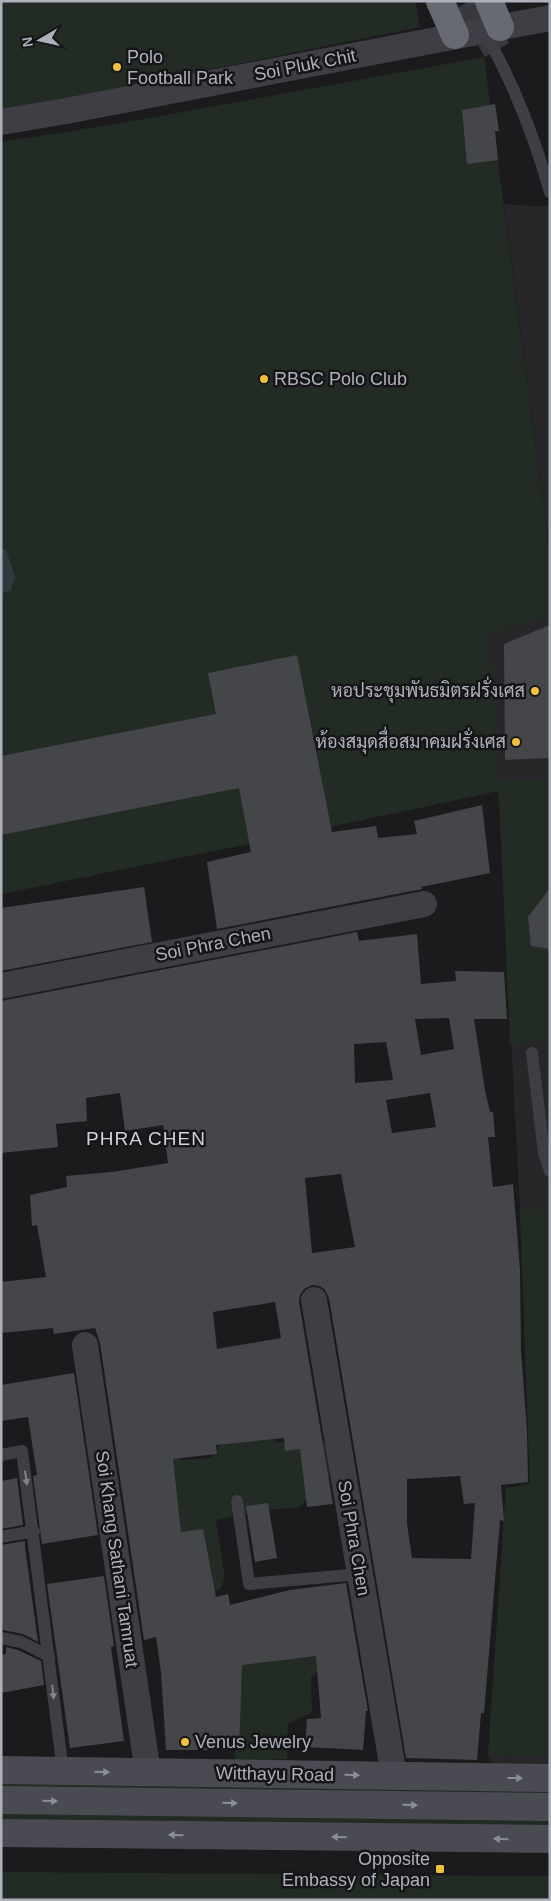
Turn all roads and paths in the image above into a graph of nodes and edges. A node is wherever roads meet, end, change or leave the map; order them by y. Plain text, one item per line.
1 (440, 1) edge
2 (489, 1) edge
3 (550, 18) edge
4 (492, 28) junction
5 (455, 35) junction
6 (1, 122) edge
7 (550, 192) edge
8 (424, 904) dead end
9 (1, 986) edge
10 (532, 1053) dead end
11 (550, 1172) edge
12 (314, 1300) dead end
13 (85, 1345) dead end
14 (1, 1455) edge
15 (237, 1501) dead end
16 (34, 1531) junction
17 (1, 1537) edge
18 (360, 1574) junction
19 (1, 1638) edge
20 (49, 1656) junction
21 (1, 1770) edge
22 (64, 1771) junction
23 (148, 1773) junction
24 (394, 1776) junction
25 (550, 1778) edge
26 (1, 1800) edge
27 (550, 1807) edge
28 (1, 1833) edge
29 (550, 1840) edge

1 - 5 highway
2 - 4 highway
3 - 4 street, Soi Pluk Chit
4 - 5 street, Soi Pluk Chit
4 - 7 lane
5 - 6 street, Soi Pluk Chit
8 - 9 street, Soi Phra Chen
10 - 11 lane
12 - 18 street, Soi Phra Chen
13 - 23 street, Soi Khang Sathani Tamruat
14 -> 16 lane
15 - 18 lane
16 - 17 lane
16 - 20 lane
18 - 24 street, Soi Phra Chen
19 - 20 lane
20 -> 22 lane
21 - 22 main road, Witthayu Road
22 -> 23 main road, Witthayu Road
23 -> 24 main road, Witthayu Road
24 -> 25 main road, Witthayu Road
26 -> 27 main road, Witthayu Road
29 -> 28 main road

